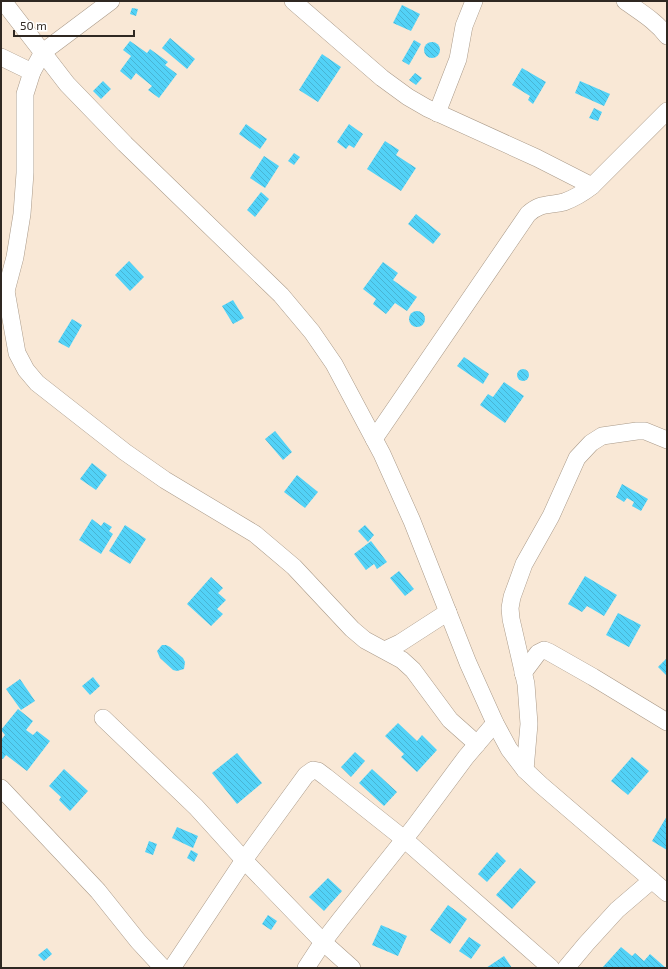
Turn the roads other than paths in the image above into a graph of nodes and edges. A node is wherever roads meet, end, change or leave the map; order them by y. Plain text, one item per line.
1 (3, 1) edge
2 (111, 1) edge
3 (293, 1) edge
4 (474, 1) edge
5 (625, 1) edge
6 (667, 36) edge
7 (43, 52) junction
8 (1, 57) edge
9 (32, 72) junction
10 (667, 111) edge
11 (437, 113) junction
12 (592, 186) junction
13 (4, 296) edge
14 (374, 439) junction
15 (667, 440) edge
16 (448, 612) junction
17 (385, 650) junction
18 (523, 673) junction
19 (103, 718) dead end
20 (667, 722) edge
21 (494, 723) junction
22 (477, 744) junction
23 (525, 770) junction
24 (1, 788) edge
25 (404, 839) junction
26 (244, 860) junction
27 (652, 880) junction
28 (667, 893) edge
29 (323, 942) junction
30 (163, 968) edge
31 (172, 968) edge
32 (306, 968) edge
33 (352, 968) edge
34 (551, 968) edge
35 (566, 968) edge

1 - 7 street
2 - 7 street
3 - 11 street
4 - 11 street
5 - 6 street
7 - 9 street
7 - 14 street
8 - 9 street
9 - 13 street
10 - 12 street
11 - 12 street
12 - 14 street
13 - 17 street
14 - 16 street
15 - 18 street
16 - 17 street
16 - 21 street
17 - 22 street
18 - 20 street
18 - 23 street
19 - 26 street
21 - 22 street
21 - 23 street
22 - 25 street
23 - 27 street
24 - 30 street
25 - 26 street
25 - 29 street
25 - 34 street
26 - 29 street
26 - 31 street
27 - 28 street
27 - 35 street
29 - 32 street
29 - 33 street

